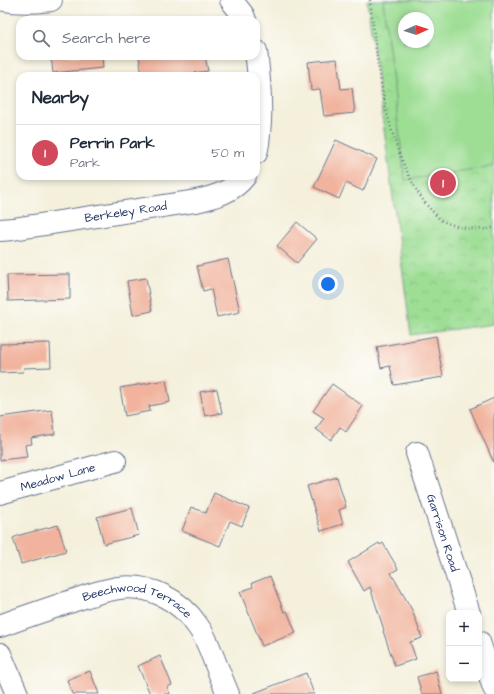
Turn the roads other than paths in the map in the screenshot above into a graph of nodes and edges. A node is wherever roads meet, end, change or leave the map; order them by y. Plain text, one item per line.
1 (4, 0) edge
2 (50, 0) edge
3 (231, 0) edge
4 (243, 16) edge
5 (257, 60) edge
6 (259, 72) edge
7 (242, 180) edge
8 (0, 230) edge
9 (417, 454) dead end
10 (115, 461) dead end
11 (0, 493) edge
12 (468, 610) edge
13 (0, 626) edge
14 (480, 646) edge
15 (0, 654) edge
16 (494, 688) edge
17 (17, 694) edge
18 (228, 694) edge

1 - 2 street
3 - 4 street
5 - 6 street
7 - 8 street, Berkeley Road
9 - 12 street, Garrison Road
10 - 11 street, Meadow Lane
13 - 18 street, Beechwood Terrace
14 - 16 street
15 - 17 street

